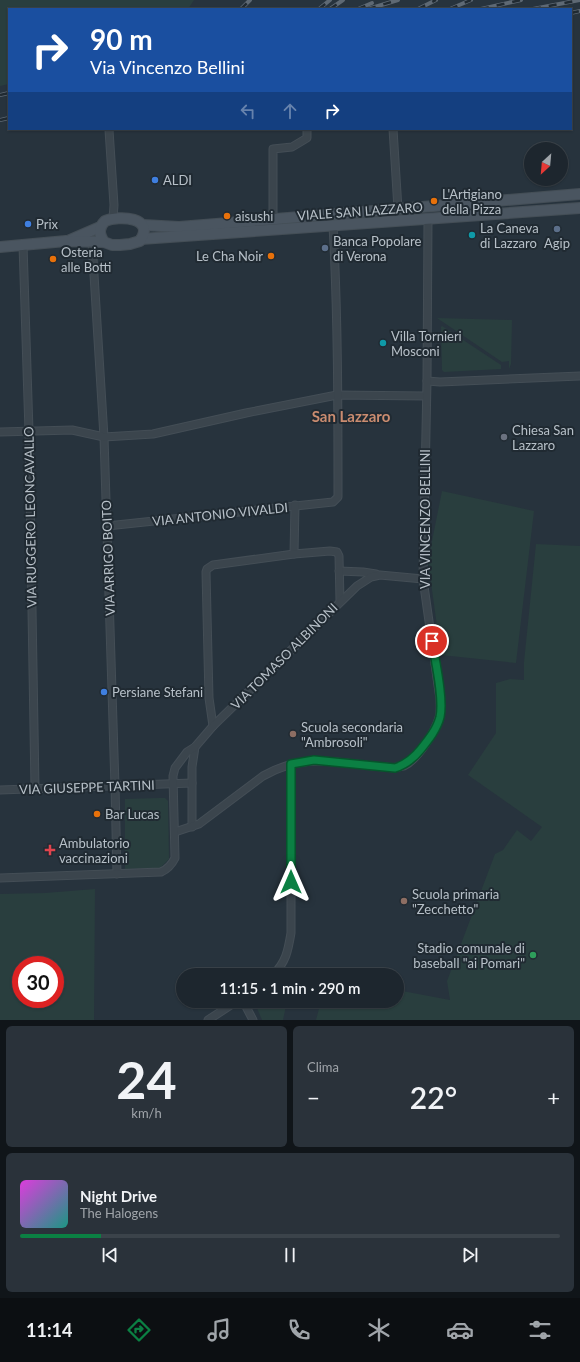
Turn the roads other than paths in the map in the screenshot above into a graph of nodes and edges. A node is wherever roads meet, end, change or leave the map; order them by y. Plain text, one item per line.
1 (108, 130) edge
2 (307, 130) edge
3 (394, 130) edge
4 (580, 194) edge
5 (580, 208) edge
6 (398, 209) junction
7 (118, 219) junction
8 (428, 219) junction
9 (273, 220) junction
10 (143, 225) junction
11 (333, 226) junction
12 (100, 227) junction
13 (142, 239) junction
14 (66, 241) junction
15 (92, 242) junction
16 (104, 242) junction
17 (23, 245) junction
18 (0, 247) edge
19 (580, 376) edge
20 (427, 382) junction
21 (337, 395) junction
22 (426, 396) junction
23 (29, 431) junction
24 (0, 432) edge
25 (104, 437) junction
26 (295, 505) junction
27 (107, 526) junction
28 (294, 554) junction
29 (339, 571) junction
30 (380, 575) junction
31 (423, 579) junction
32 (340, 602) junction
33 (213, 726) junction
34 (195, 747) junction
35 (291, 764) junction
36 (173, 783) junction
37 (192, 783) junction
38 (115, 786) junction
39 (35, 788) junction
40 (0, 790) edge
41 (192, 827) junction
42 (175, 832) junction
43 (117, 874) junction
44 (0, 878) edge
45 (279, 968) edge
46 (226, 1008) edge
47 (247, 1008) edge
48 (208, 1020) edge
49 (253, 1020) edge

1 - 7 street
2 - 9 street
3 - 6 street, VIALE SAN LAZZARO
4 - 6 main road, VIALE SAN LAZZARO
5 - 8 main road, VIALE SAN LAZZARO
6 - 9 main road, VIALE SAN LAZZARO
7 - 10 main road, VIALE SAN LAZZARO
7 - 12 main road, VIALE SAN LAZZARO
8 - 11 main road, VIALE SAN LAZZARO
8 - 20 street, VIA VINCENZO BELLINI
9 - 10 main road, VIALE SAN LAZZARO
10 - 13 main road
11 - 13 main road, VIALE SAN LAZZARO
11 - 21 street
12 - 14 main road, VIALE SAN LAZZARO
12 - 16 main road
13 - 16 main road, VIALE SAN LAZZARO
14 - 15 main road, VIALE SAN LAZZARO
14 - 17 main road, VIALE SAN LAZZARO
15 - 16 main road, VIALE SAN LAZZARO
15 - 25 street, VIA ARRIGO BOITO
17 - 18 main road, VIALE SAN LAZZARO
17 - 23 street, VIA RUGGERO LEONCAVALLO
19 - 20 street
20 - 22 street, VIA VINCENZO BELLINI
21 - 22 street
21 - 25 street
21 - 26 street, VIA ANTONIO VIVALDI
22 - 31 street, VIA VINCENZO BELLINI
23 - 24 street
23 - 25 street
23 - 39 street, VIA RUGGERO LEONCAVALLO
25 - 27 street, VIA ARRIGO BOITO
26 - 27 street, VIA ANTONIO VIVALDI
26 - 28 street
27 - 38 street, VIA ARRIGO BOITO
28 - 29 street
28 - 33 street
29 - 30 street, VIA TOMASO ALBINONI
29 - 32 street
30 - 31 street, VIA TOMASO ALBINONI
30 - 32 street, VIA TOMASO ALBINONI
31 - 35 street, VIA VINCENZO BELLINI
32 - 33 street, VIA TOMASO ALBINONI
33 - 34 street, VIA TOMASO ALBINONI
34 - 36 street, VIA TOMASO ALBINONI
34 - 37 street
35 - 41 street, VIA VINCENZO BELLINI
35 - 45 street
36 - 37 street
36 - 38 street, VIA GIUSEPPE TARTINI
36 - 42 street, VIA TOMASO ALBINONI
37 - 41 street
38 - 39 street, VIA GIUSEPPE TARTINI
38 - 43 street, VIA ARRIGO BOITO
39 - 40 street, VIA GIUSEPPE TARTINI
41 - 42 street
42 - 43 street, VIA TOMASO ALBINONI
43 - 44 street, VIA TOMASO ALBINONI
46 - 48 street
47 - 49 street

